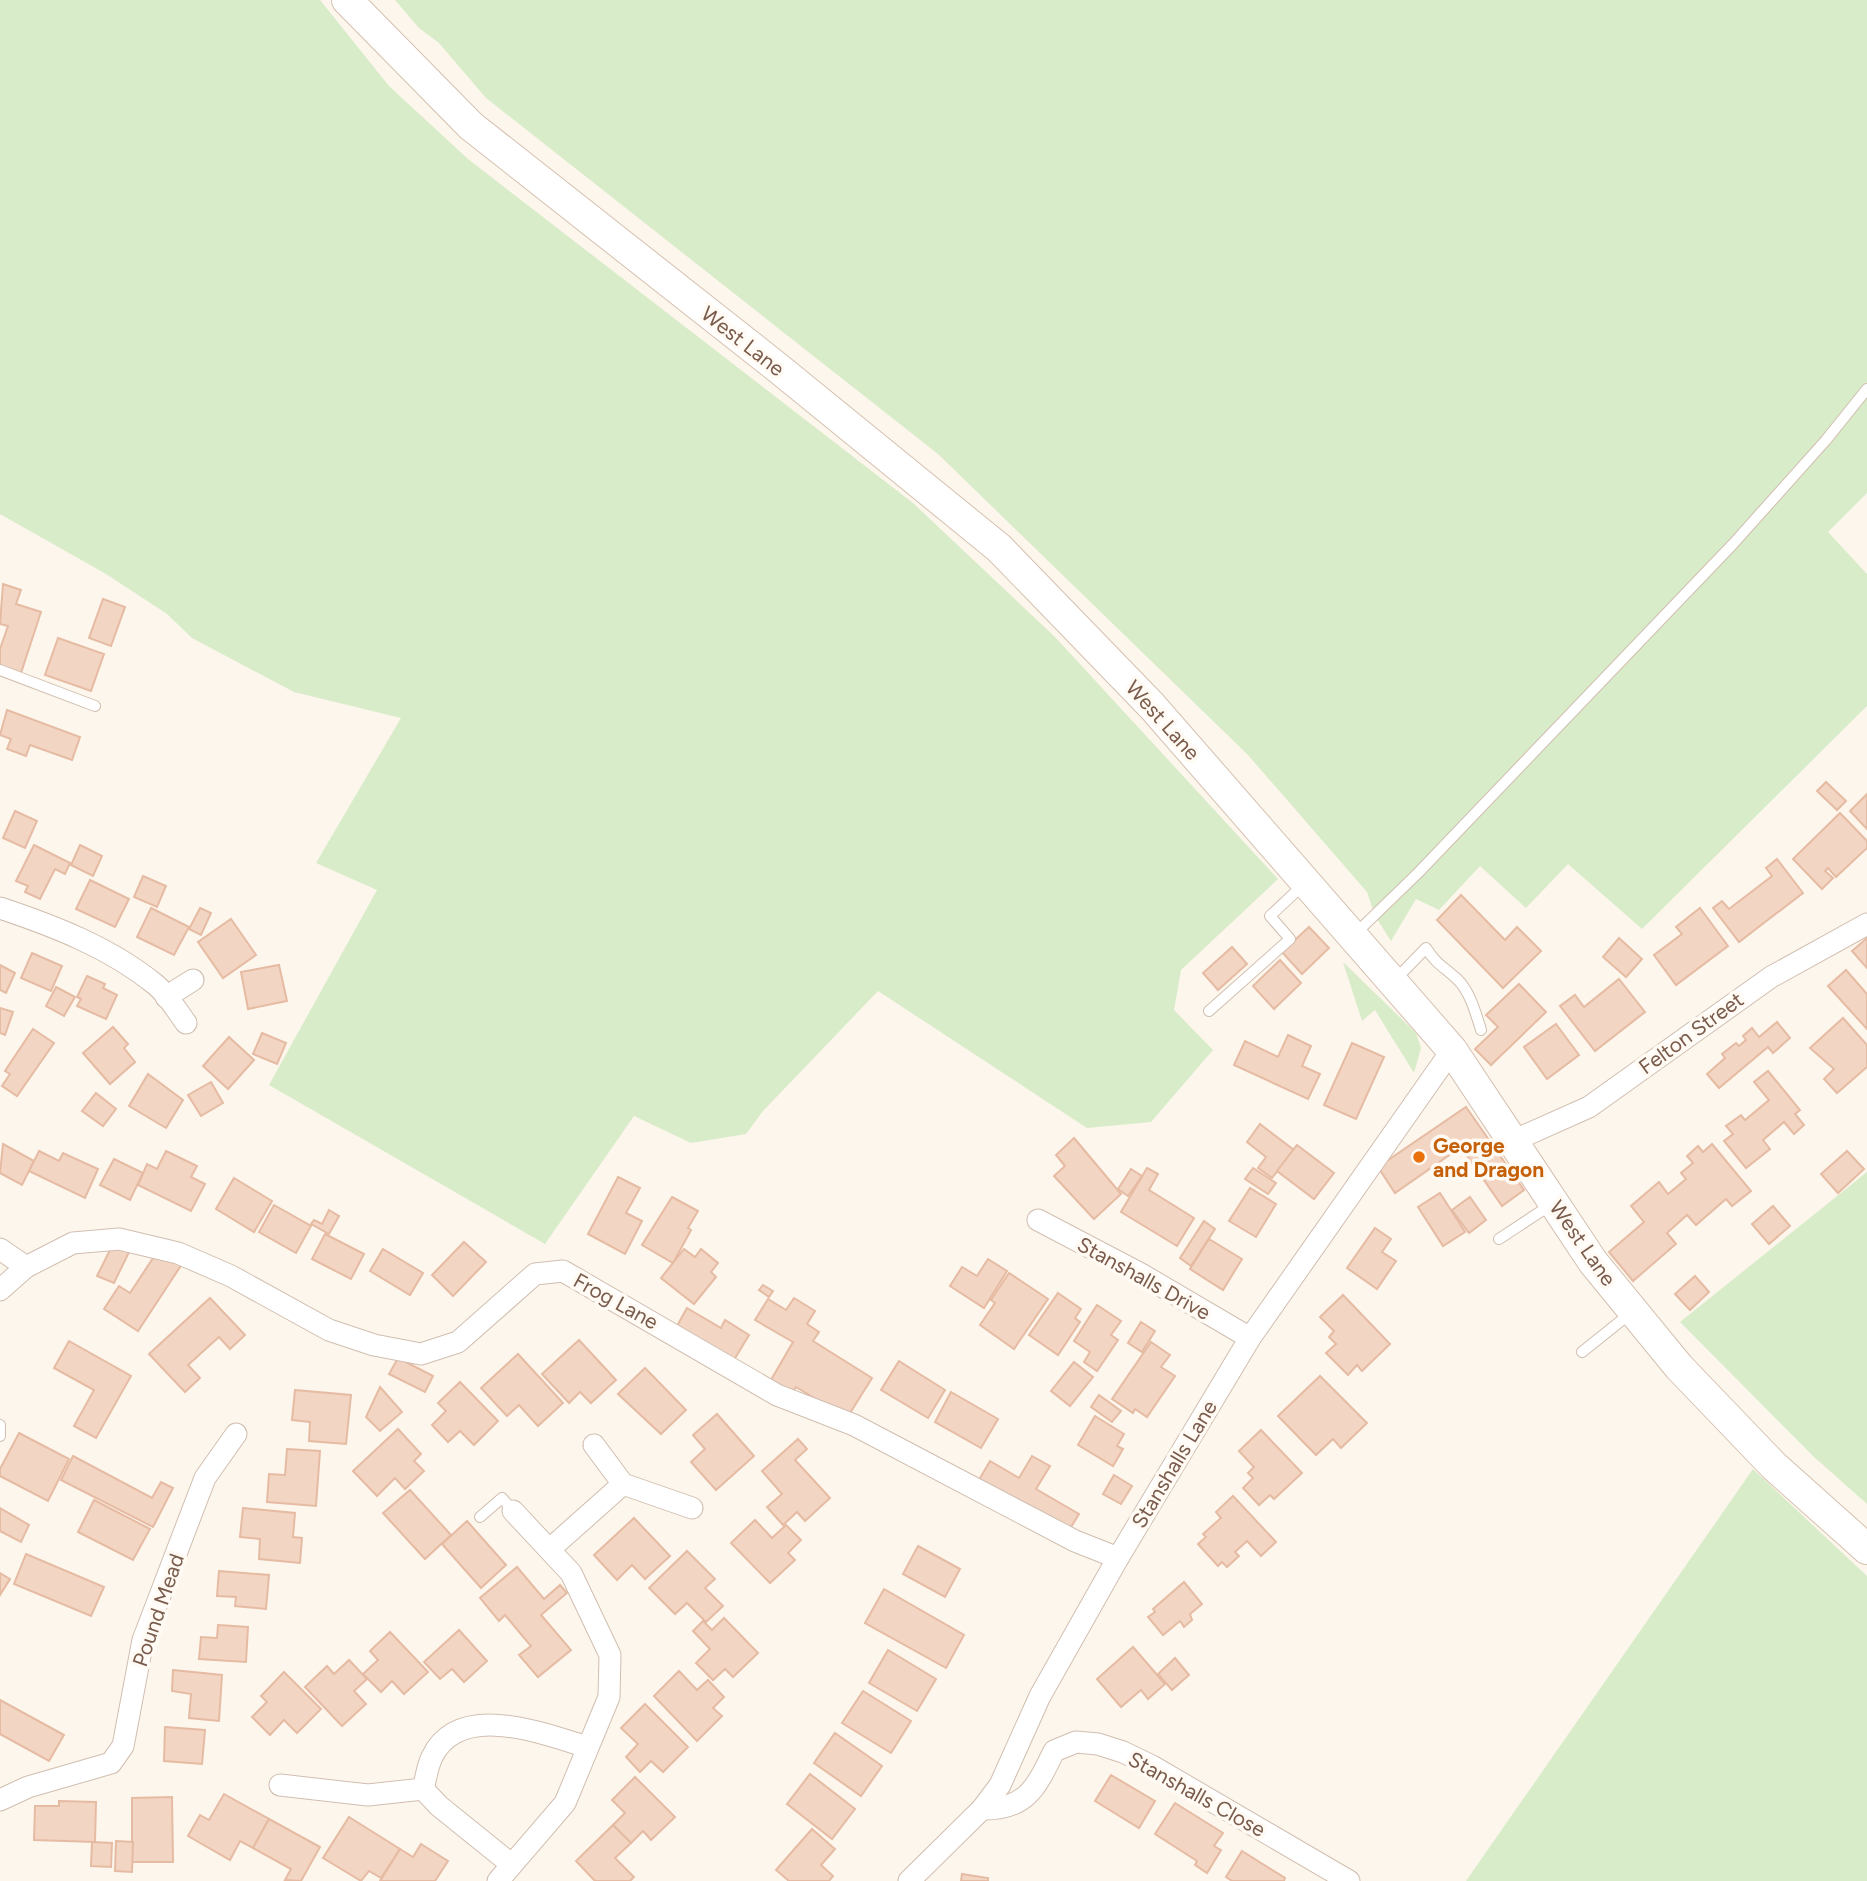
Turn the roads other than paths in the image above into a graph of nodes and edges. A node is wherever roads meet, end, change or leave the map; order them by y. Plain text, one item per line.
1 (347, 0) edge
2 (1867, 388) edge
3 (0, 670) edge
4 (95, 706) dead end
5 (1306, 882) junction
6 (0, 908) edge
7 (1867, 924) edge
8 (1353, 936) junction
9 (193, 980) dead end
10 (1393, 982) junction
11 (166, 997) junction
12 (1209, 1011) dead end
13 (186, 1023) dead end
14 (1481, 1030) dead end
15 (1452, 1050) junction
16 (1515, 1140) junction
17 (1554, 1202) junction
18 (1038, 1220) dead end
19 (1499, 1239) dead end
20 (0, 1249) edge
21 (26, 1267) junction
22 (0, 1290) edge
23 (1632, 1312) junction
24 (1250, 1338) junction
25 (1583, 1352) dead end
26 (0, 1425) edge
27 (236, 1434) dead end
28 (0, 1436) edge
29 (594, 1445) dead end
30 (623, 1484) junction
31 (692, 1508) dead end
32 (513, 1511) joint
33 (480, 1517) dead end
34 (550, 1549) junction
35 (1867, 1549) edge
36 (1118, 1558) junction
37 (587, 1747) junction
38 (279, 1785) dead end
39 (424, 1789) junction
40 (0, 1800) edge
41 (982, 1808) junction
42 (504, 1872) edge
43 (909, 1881) edge
44 (1349, 1881) edge

1 - 5 street, West Lane
2 - 8 lane
3 - 4 lane
5 - 8 street, West Lane
5 - 12 lane
6 - 11 street
7 - 16 street, Felton Street
8 - 10 street, West Lane
9 - 11 street
10 - 14 lane
10 - 15 street, West Lane
11 - 13 street
15 - 16 street, West Lane
15 - 24 street, Stanshalls Lane
16 - 17 street, West Lane
17 - 19 lane
17 - 23 street, West Lane
18 - 24 street, Stanshalls Drive
20 - 21 street
21 - 22 street, Frog Lane
21 - 36 street, Frog Lane
23 - 25 lane
23 - 35 street, West Lane
24 - 36 street, Stanshalls Lane
26 - 28 lane
27 - 40 street, Pound Mead
29 - 30 street
30 - 31 street
30 - 34 street
32 - 33 lane
32 - 34 street
34 - 37 street
36 - 41 street, Stanshalls Lane
37 - 39 street
37 - 42 street
38 - 39 street
39 - 42 street
41 - 43 street, Stanshalls Lane
41 - 44 street, Stanshalls Close

